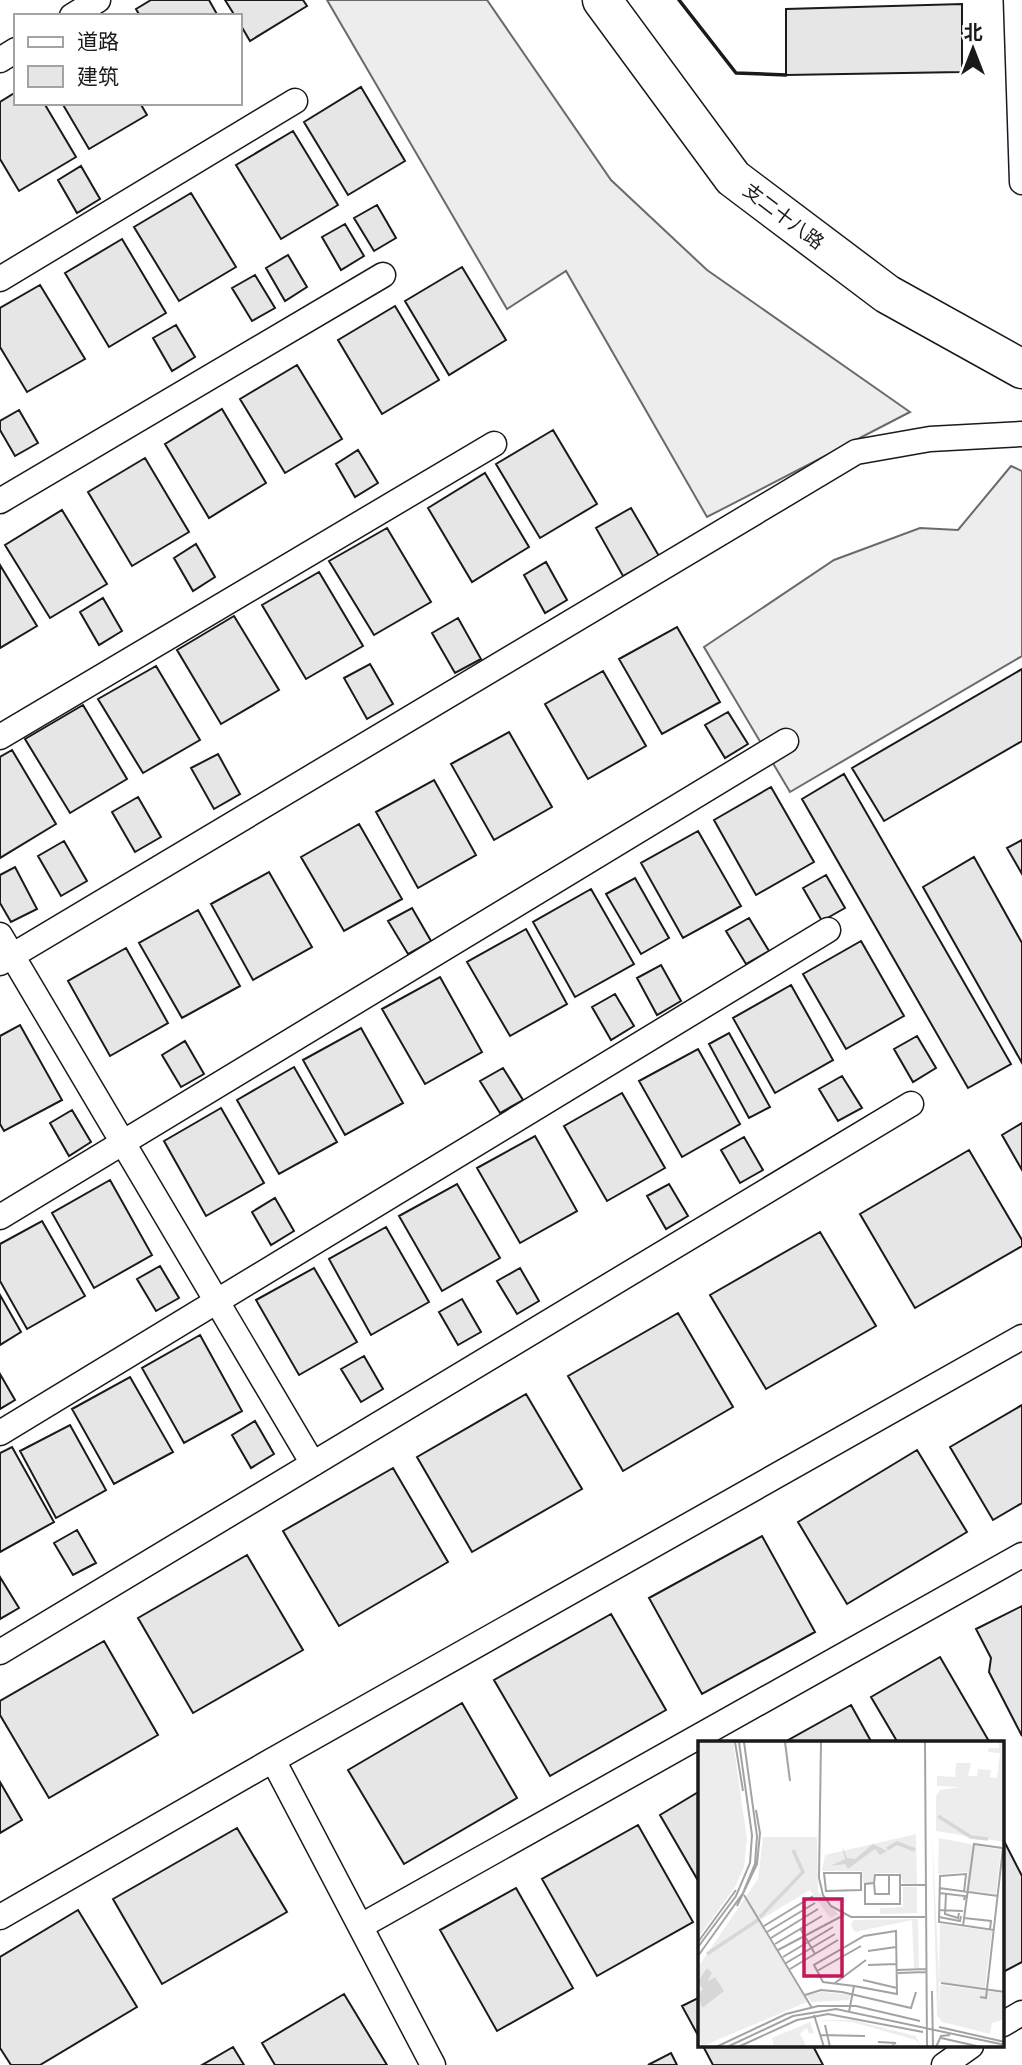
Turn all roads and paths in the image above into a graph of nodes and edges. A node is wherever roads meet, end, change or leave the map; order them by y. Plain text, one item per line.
1 (98, 0) edge
2 (603, 0) edge
3 (1016, 0) edge
4 (75, 14) edge
5 (295, 101) dead end
6 (1022, 182) edge
7 (383, 275) dead end
8 (0, 279) edge
9 (1022, 369) edge
10 (1022, 434) edge
11 (495, 444) dead end
12 (0, 501) edge
13 (0, 737) edge
14 (786, 741) dead end
15 (828, 930) dead end
16 (4, 951) edge
17 (911, 1104) dead end
18 (123, 1142) junction
19 (0, 1217) edge
20 (217, 1301) junction
21 (1022, 1336) edge
22 (0, 1433) edge
23 (313, 1464) junction
24 (1022, 1555) edge
25 (0, 1652) edge
26 (273, 1760) junction
27 (0, 1917) edge
28 (361, 1926) junction
29 (1022, 2013) edge
30 (1004, 2023) edge
31 (968, 2048) edge
32 (433, 2065) edge
33 (944, 2065) edge

1 - 4 lane
2 - 9 street, 支二十八路
3 - 6 lane
5 - 8 lane
7 - 12 lane
10 - 16 lane
11 - 13 lane
14 - 18 lane
15 - 20 lane
16 - 18 lane
17 - 23 lane
18 - 19 lane
18 - 20 lane
20 - 22 lane
20 - 23 lane
21 - 26 lane
23 - 25 lane
24 - 28 lane
26 - 27 lane
26 - 28 lane
28 - 32 lane
29 - 30 lane
31 - 33 lane

